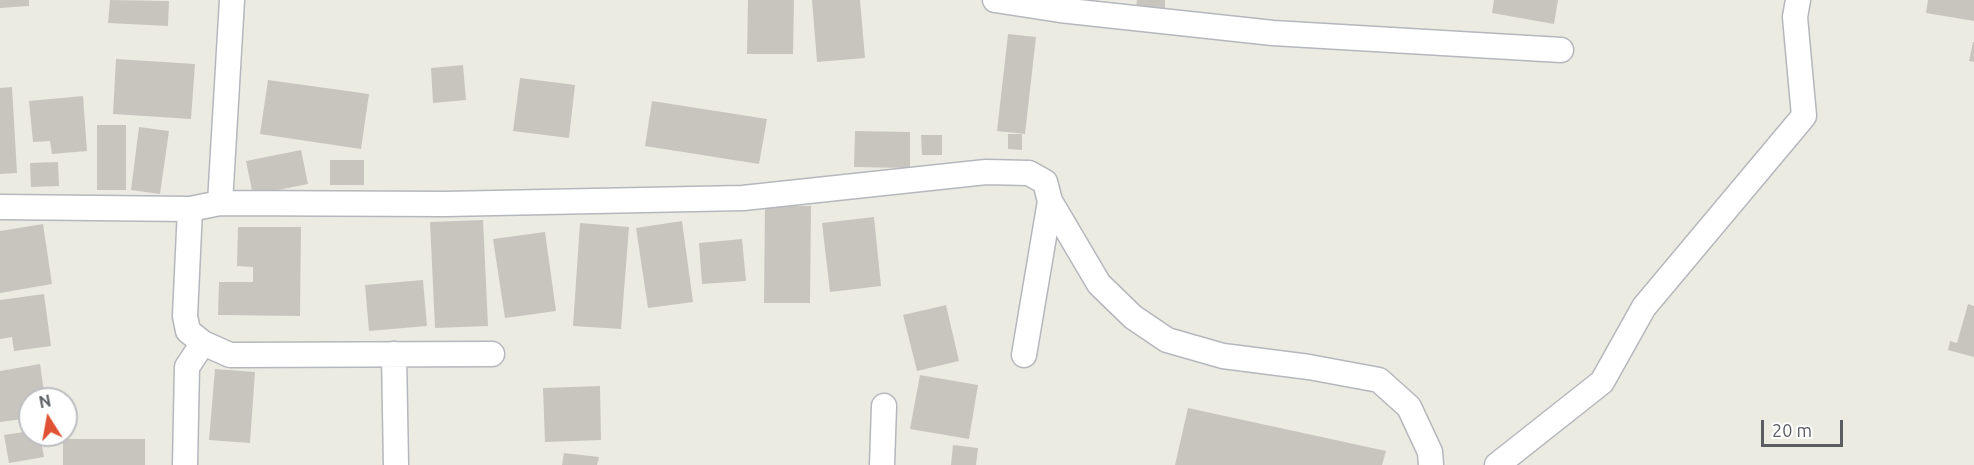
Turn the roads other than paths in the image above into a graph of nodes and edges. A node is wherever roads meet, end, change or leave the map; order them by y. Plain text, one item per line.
1 (232, 0) edge
2 (995, 0) edge
3 (1798, 0) edge
4 (1561, 50) dead end
5 (1050, 201) junction
6 (220, 203) junction
7 (0, 207) edge
8 (190, 209) junction
9 (204, 343) junction
10 (394, 354) junction
11 (492, 354) dead end
12 (1024, 355) dead end
13 (884, 406) dead end
14 (185, 465) edge
15 (396, 465) edge
16 (882, 465) edge
17 (1431, 465) edge
18 (1497, 465) edge

1 - 6 street
2 - 4 street
3 - 18 street
5 - 6 street
5 - 12 street
5 - 17 street
6 - 8 street
7 - 8 street
8 - 9 street
9 - 10 street
9 - 14 street
10 - 11 street
10 - 15 street
13 - 16 street

